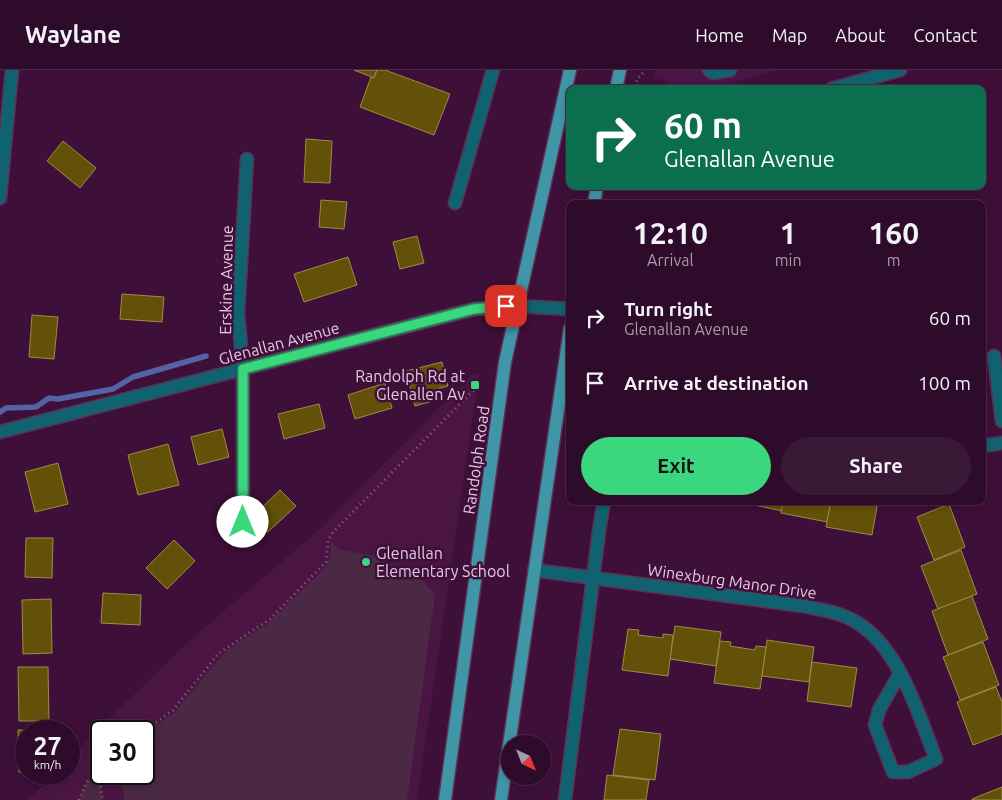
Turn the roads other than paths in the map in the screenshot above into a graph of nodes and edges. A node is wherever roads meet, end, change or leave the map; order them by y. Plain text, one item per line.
1 (12, 70) edge
2 (493, 70) edge
3 (570, 70) edge
4 (620, 70) edge
5 (709, 70) edge
6 (730, 70) edge
7 (900, 70) edge
8 (567, 85) edge
9 (617, 85) edge
10 (846, 85) edge
11 (566, 88) edge
12 (4, 111) edge
13 (247, 159) dead end
14 (0, 198) edge
15 (455, 203) dead end
16 (518, 306) junction
17 (566, 309) edge
18 (566, 355) edge
19 (993, 355) edge
20 (243, 369) junction
21 (1002, 421) edge
22 (0, 432) edge
23 (1002, 443) edge
24 (986, 445) edge
25 (603, 505) edge
26 (243, 522) dead end
27 (534, 570) junction
28 (593, 577) junction
29 (900, 673) junction
30 (445, 800) edge
31 (501, 800) edge
32 (565, 800) edge

1 - 12 street
2 - 15 street
3 - 8 main road, Randolph Road
4 - 9 main road
5 - 6 street
7 - 10 street
11 - 16 main road, Randolph Road
12 - 14 street
13 - 20 street, Erskine Avenue
16 - 17 street, Glenallan Avenue
16 - 20 street, Glenallan Avenue
16 - 30 main road, Randolph Road
18 - 27 main road
19 - 21 street
20 - 22 street, Glenallan Avenue
20 - 26 street, Erskine Avenue
23 - 24 street
25 - 28 street
27 - 28 street, Winexburg Manor Drive
27 - 31 main road
28 - 29 street, Winexburg Manor Drive
28 - 32 street
29 - 29 street, Winexburg Manor Drive

